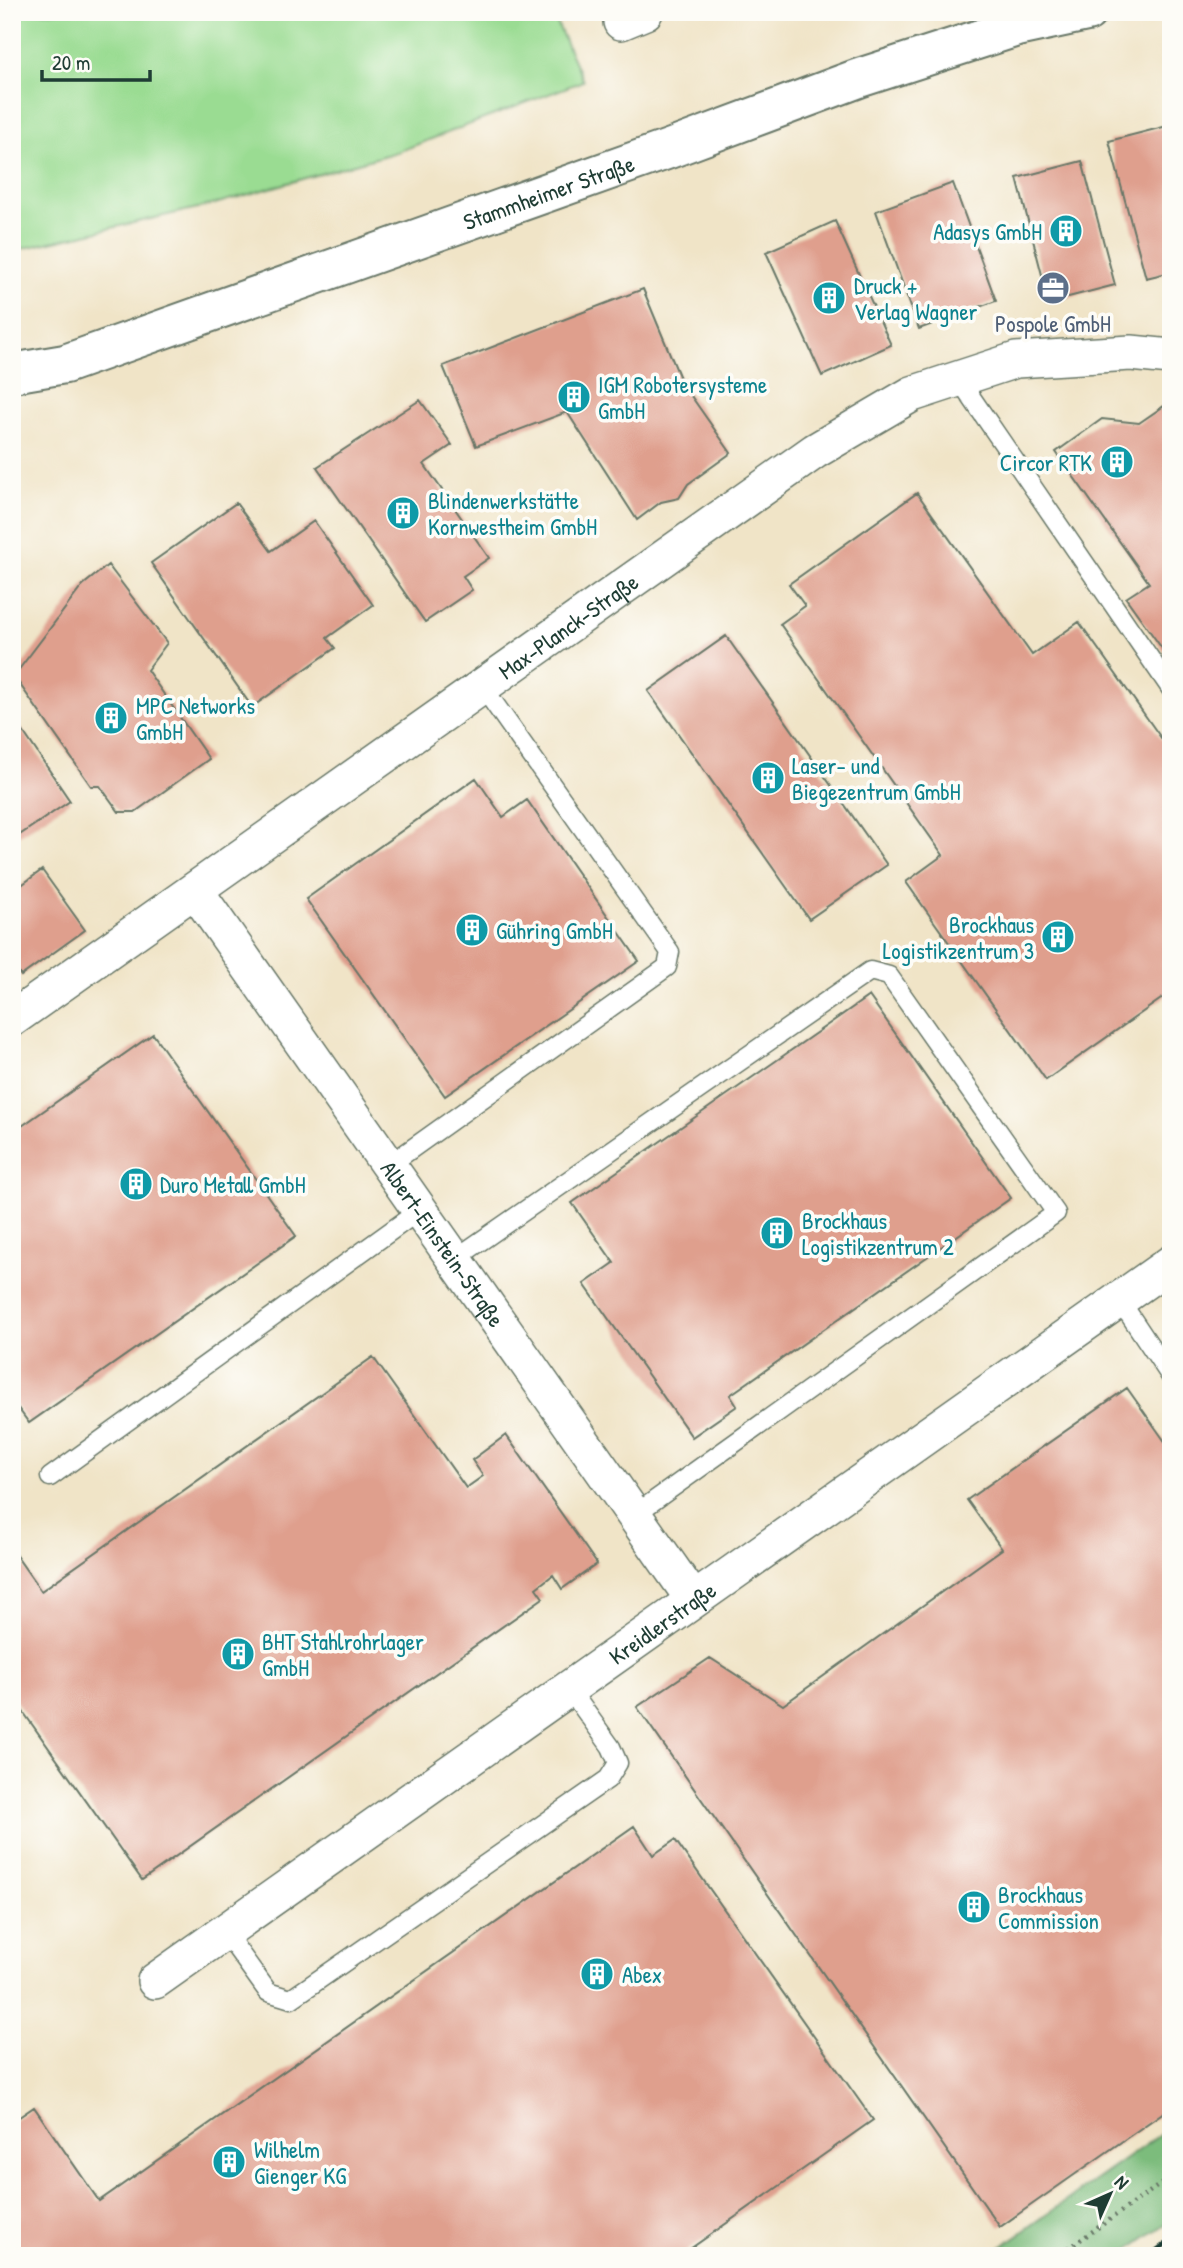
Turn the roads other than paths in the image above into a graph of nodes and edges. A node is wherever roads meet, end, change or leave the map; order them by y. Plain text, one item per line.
1 (1087, 12) edge
2 (1171, 358) edge
3 (12, 373) edge
4 (958, 378) junction
5 (482, 686) junction
6 (1171, 689) edge
7 (195, 890) junction
8 (12, 1020) edge
9 (388, 1165) junction
10 (420, 1210) junction
11 (455, 1259) junction
12 (1171, 1263) edge
13 (1119, 1299) junction
14 (1171, 1377) edge
15 (50, 1477) dead end
16 (634, 1515) junction
17 (693, 1599) junction
18 (568, 1687) junction
19 (224, 1931) junction
20 (155, 1981) dead end

1 - 3 main road, Stammheimer Straße
2 - 4 street, Max-Planck-Straße
4 - 5 street, Max-Planck-Straße
4 - 6 lane
5 - 7 street, Max-Planck-Straße
5 - 9 lane
7 - 8 street, Max-Planck-Straße
7 - 9 street, Albert-Einstein-Straße
9 - 10 street, Albert-Einstein-Straße
10 - 11 street, Albert-Einstein-Straße
10 - 15 lane
11 - 16 street, Albert-Einstein-Straße
11 - 16 lane
12 - 13 street, Kreidlerstraße
13 - 14 lane
13 - 17 street, Kreidlerstraße
16 - 17 street, Albert-Einstein-Straße
17 - 18 street, Kreidlerstraße
18 - 19 street, Kreidlerstraße
18 - 19 lane
19 - 20 street, Kreidlerstraße

